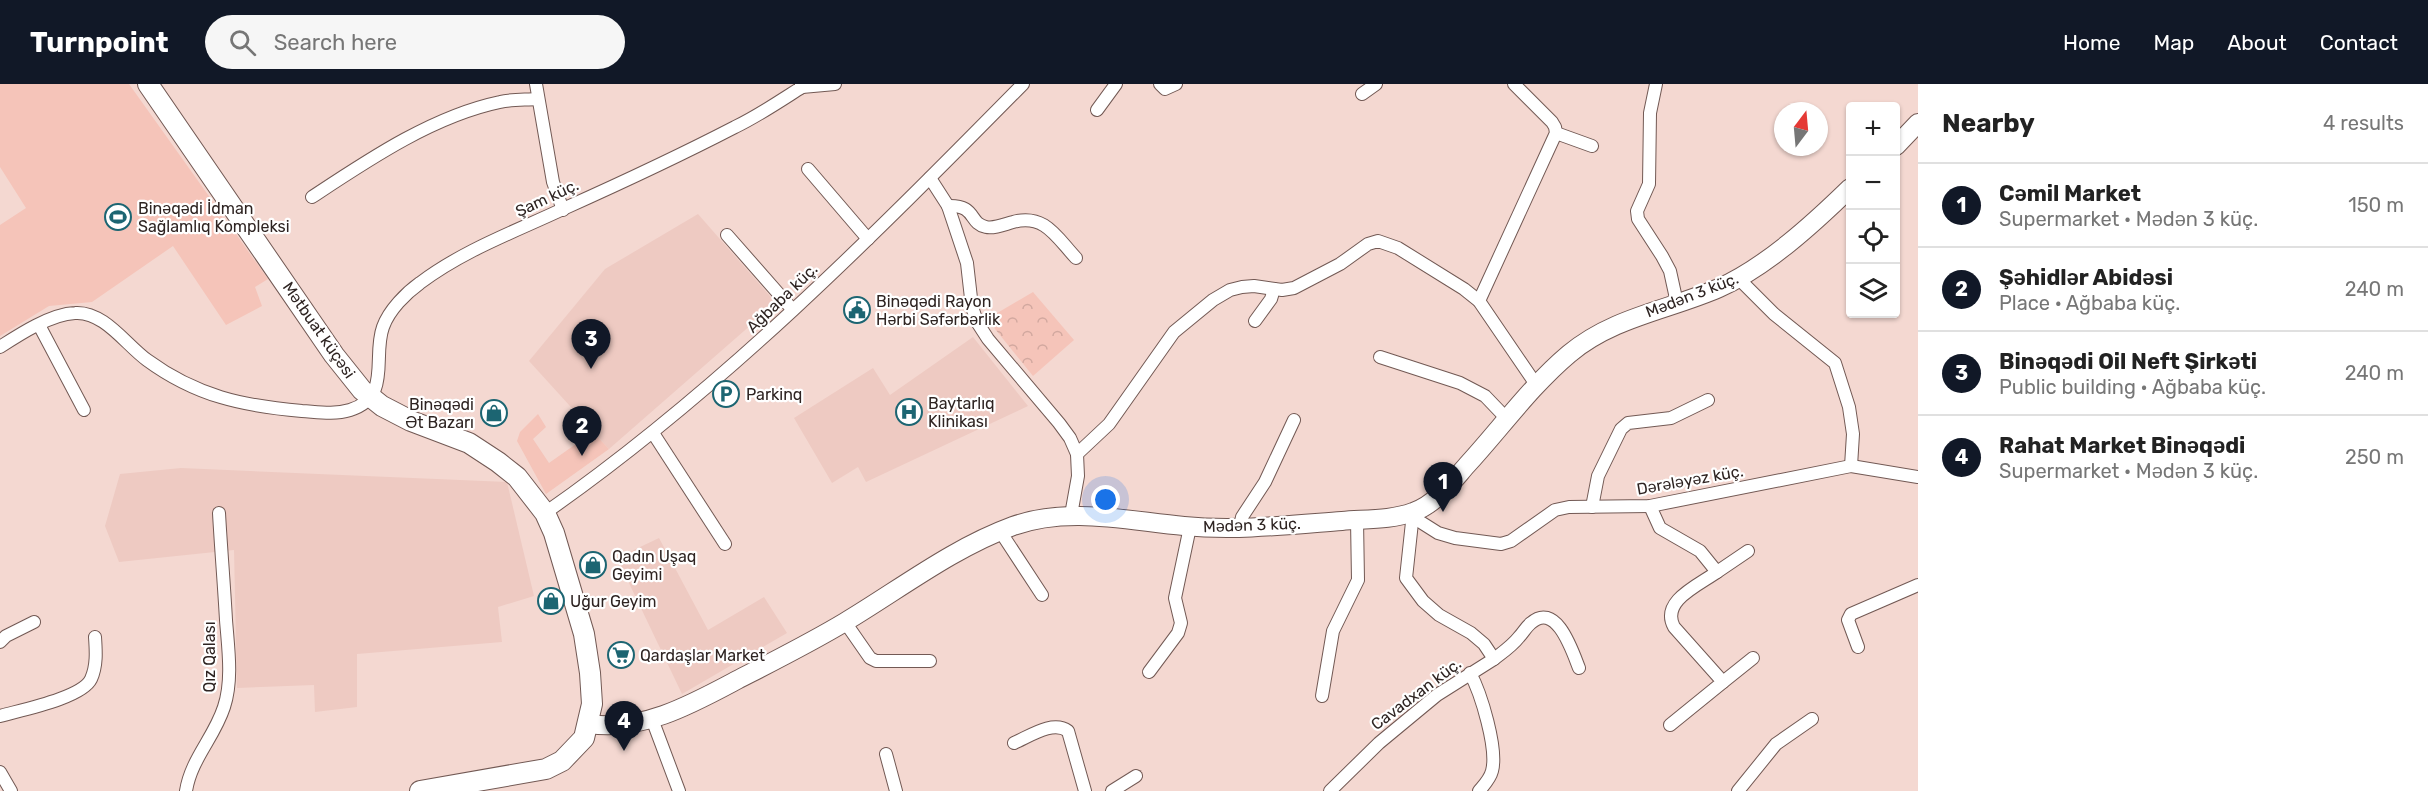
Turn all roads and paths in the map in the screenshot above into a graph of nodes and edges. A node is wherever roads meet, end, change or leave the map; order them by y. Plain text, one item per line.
1 (148, 84) edge
2 (536, 84) edge
3 (835, 84) edge
4 (1023, 84) edge
5 (1116, 84) edge
6 (1160, 84) edge
7 (1176, 84) edge
8 (1376, 84) edge
9 (1514, 84) edge
10 (1656, 84) edge
11 (801, 86) edge
12 (1362, 94) dead end
13 (537, 99) junction
14 (1097, 110) dead end
15 (1918, 123) edge
16 (1556, 133) junction
17 (1900, 142) edge
18 (1592, 146) dead end
19 (808, 169) dead end
20 (930, 178) junction
21 (1846, 192) edge
22 (312, 197) dead end
23 (948, 206) junction
24 (563, 210) junction
25 (726, 235) dead end
26 (868, 239) junction
27 (1076, 258) dead end
28 (1739, 279) junction
29 (1275, 289) junction
30 (1479, 301) junction
31 (1677, 303) junction
32 (792, 309) junction
33 (1255, 321) dead end
34 (39, 325) junction
35 (0, 347) edge
36 (1380, 357) dead end
37 (1537, 386) junction
38 (370, 397) junction
39 (1708, 400) dead end
40 (84, 410) dead end
41 (1294, 420) dead end
42 (1508, 420) junction
43 (653, 433) junction
44 (1077, 454) junction
45 (1851, 466) junction
46 (1918, 477) edge
47 (1650, 506) junction
48 (1592, 507) junction
49 (219, 513) dead end
50 (545, 513) junction
51 (1413, 513) junction
52 (1071, 515) junction
53 (1357, 520) junction
54 (1190, 526) junction
55 (1240, 527) junction
56 (1000, 531) junction
57 (725, 544) dead end
58 (1748, 551) dead end
59 (1717, 572) junction
60 (1918, 585) edge
61 (1042, 595) dead end
62 (34, 621) dead end
63 (845, 622) junction
64 (95, 637) dead end
65 (0, 642) edge
66 (1858, 647) dead end
67 (1753, 658) dead end
68 (1494, 659) junction
69 (930, 661) dead end
70 (1579, 668) dead end
71 (1149, 672) dead end
72 (1470, 674) junction
73 (1723, 682) junction
74 (1322, 696) dead end
75 (0, 716) edge
76 (652, 719) junction
77 (1812, 719) dead end
78 (589, 724) junction
79 (1670, 725) dead end
80 (1014, 742) dead end
81 (886, 754) dead end
82 (0, 772) edge
83 (1136, 776) dead end
84 (11, 791) edge
85 (186, 791) edge
86 (428, 791) edge
87 (679, 791) edge
88 (896, 791) edge
89 (1085, 791) edge
90 (1112, 791) edge
91 (1330, 791) edge
92 (1479, 791) edge
93 (1738, 791) edge

1 - 38 main road, Mətbuat küçəsi
2 - 13 street
3 - 11 street
4 - 20 street, Ağbaba küç.
5 - 14 street
6 - 7 street
8 - 12 street
9 - 16 street
10 - 31 street
11 - 24 street, Şam küç.
13 - 22 street
13 - 24 street
15 - 17 street
16 - 18 street
16 - 30 street
19 - 26 street
20 - 23 street
20 - 26 street, Ağbaba küç.
21 - 28 street, Mədən 3 küç.
23 - 27 street
23 - 44 street
24 - 38 street, Şam küç.
25 - 32 street
26 - 32 street, Ağbaba küç.
28 - 31 street, Mədən 3 küç.
28 - 45 street
29 - 30 street
29 - 33 street
29 - 44 street
30 - 37 street
31 - 37 street, Mədən 3 küç.
32 - 43 street, Ağbaba küç.
34 - 35 street
34 - 38 street
34 - 40 street
36 - 42 street
37 - 42 street, Mədən 3 küç.
38 - 50 main road, Mətbuat küçəsi
39 - 48 street
41 - 55 street
42 - 51 street, Mədən 3 küç.
43 - 50 street, Ağbaba küç.
43 - 57 street
44 - 52 street
45 - 46 street, Dərələyəz küç.
45 - 47 street, Dərələyəz küç.
47 - 48 street, Dərələyəz küç.
47 - 59 street
48 - 51 street, Dərələyəz küç.
49 - 85 street, Qız Qalası
50 - 78 main road, Mətbuat küçəsi
51 - 53 street, Mədən 3 küç.
51 - 68 street
52 - 54 street, Mədən 3 küç.
52 - 56 street, Mədən 3 küç.
53 - 55 street, Mədən 3 küç.
53 - 74 street
54 - 55 street, Mədən 3 küç.
54 - 71 street
56 - 61 street
56 - 63 street, Mədən 3 küç.
58 - 59 street
59 - 73 street
60 - 66 street
62 - 65 street
63 - 69 street
63 - 76 street, Mədən 3 küç.
64 - 75 street
67 - 73 street
68 - 70 street, Cavadxan küç.
68 - 72 street, Cavadxan küç.
72 - 91 street, Cavadxan küç.
72 - 92 street
73 - 79 street
76 - 78 street, Mədən 3 küç.
76 - 87 street
77 - 93 street
78 - 86 main road
80 - 89 street
81 - 88 street
82 - 84 street
83 - 90 street

